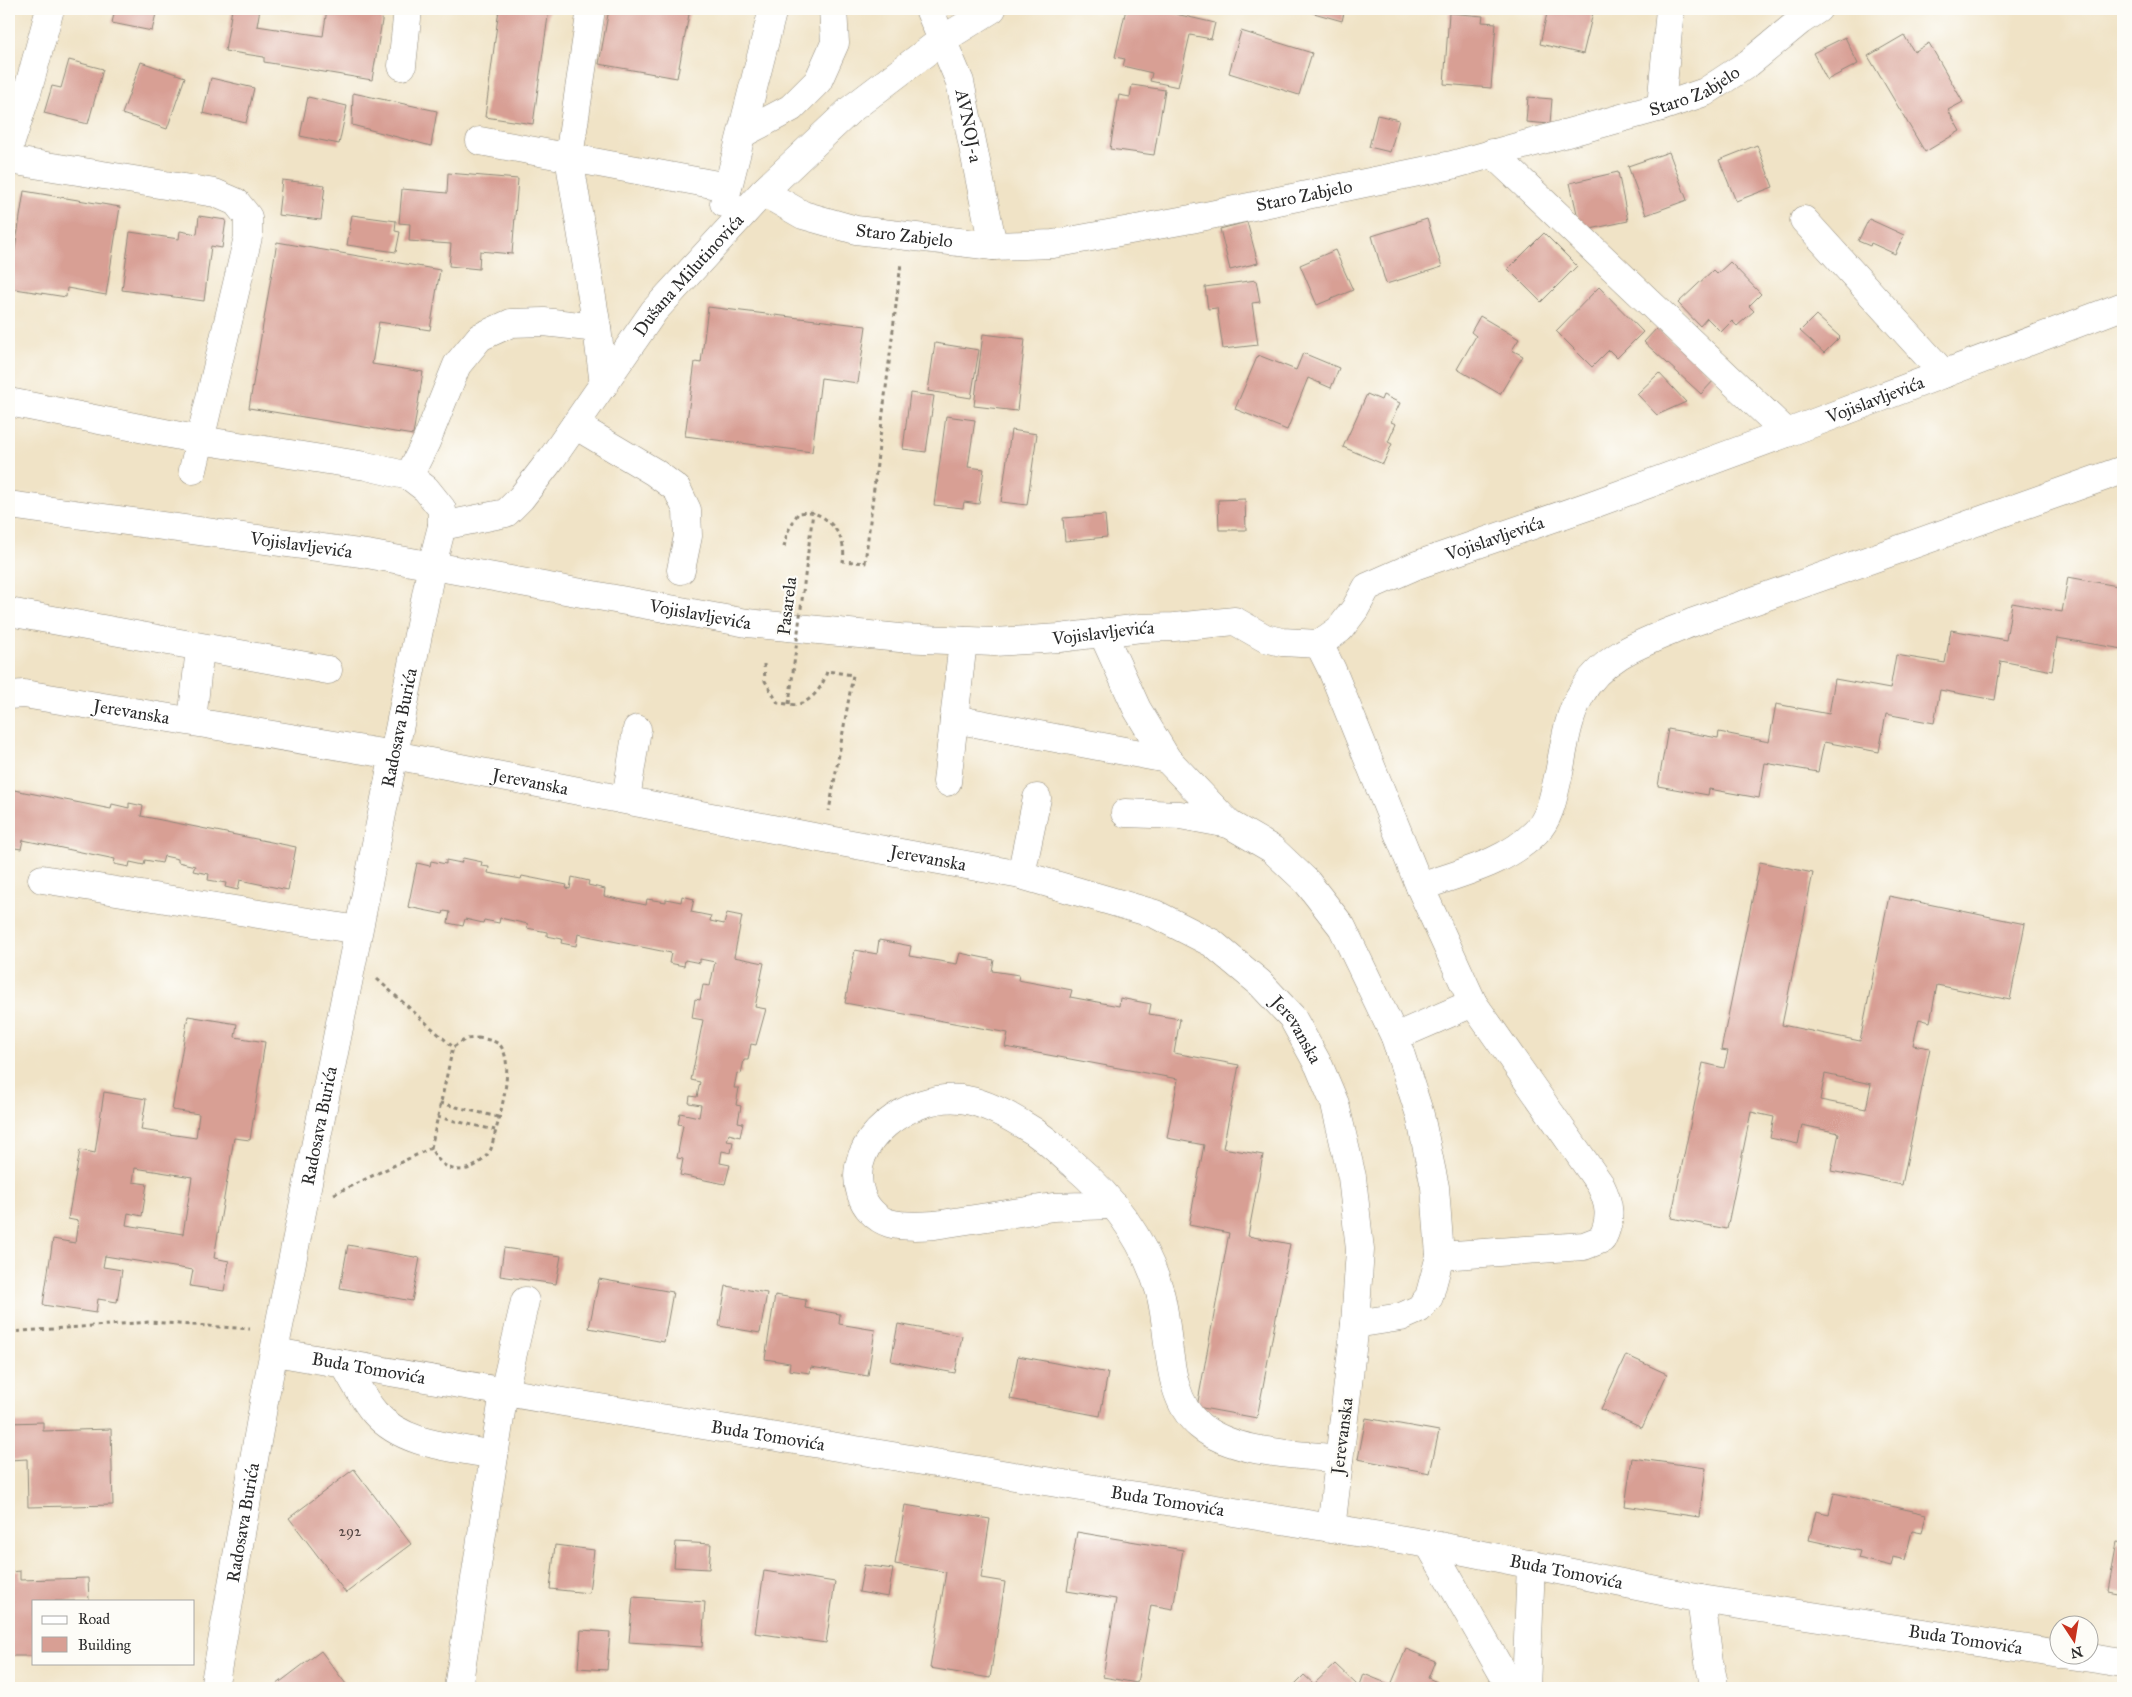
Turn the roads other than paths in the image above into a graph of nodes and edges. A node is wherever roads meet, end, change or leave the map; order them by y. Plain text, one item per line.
1 (50, 9) edge
2 (408, 9) edge
3 (591, 9) edge
4 (773, 9) edge
5 (832, 9) edge
6 (929, 9) edge
7 (992, 9) edge
8 (1670, 9) edge
9 (1818, 9) edge
10 (942, 40) junction
11 (402, 66) dead end
12 (1661, 107) junction
13 (742, 134) junction
14 (480, 141) dead end
15 (9, 148) edge
16 (1492, 152) junction
17 (569, 157) junction
18 (9, 160) edge
19 (728, 187) junction
20 (763, 192) junction
21 (1804, 220) dead end
22 (714, 246) junction
23 (992, 246) junction
24 (2123, 306) edge
25 (597, 328) junction
26 (1944, 374) junction
27 (604, 384) junction
28 (9, 402) edge
29 (575, 425) junction
30 (1787, 434) junction
31 (200, 440) junction
32 (193, 470) dead end
33 (2123, 470) edge
34 (409, 476) junction
35 (9, 505) edge
36 (442, 526) junction
37 (432, 565) junction
38 (681, 570) dead end
39 (9, 612) edge
40 (1104, 634) junction
41 (962, 641) junction
42 (1319, 644) junction
43 (200, 648) junction
44 (328, 670) dead end
45 (9, 695) edge
46 (954, 719) junction
47 (192, 721) junction
48 (637, 730) dead end
49 (394, 755) junction
50 (1166, 759) junction
51 (947, 782) dead end
52 (1037, 798) dead end
53 (626, 799) junction
54 (1125, 813) dead end
55 (1229, 824) junction
56 (1021, 875) junction
57 (42, 879) dead end
58 (1420, 887) junction
59 (358, 930) junction
60 (1473, 1003) junction
61 (1395, 1037) junction
62 (1114, 1205) junction
63 (1440, 1256) junction
64 (525, 1300) dead end
65 (1355, 1324) junction
66 (275, 1352) junction
67 (344, 1364) junction
68 (504, 1392) junction
69 (494, 1455) junction
70 (1339, 1459) junction
71 (1331, 1529) junction
72 (1429, 1544) junction
73 (1531, 1564) junction
74 (1700, 1599) junction
75 (2050, 1652) edge
76 (2100, 1660) edge
77 (2123, 1664) edge
78 (214, 1688) edge
79 (458, 1688) edge
80 (1511, 1688) edge
81 (1526, 1688) edge
82 (1715, 1688) edge

1 - 15 street
2 - 11 street
3 - 17 street
4 - 13 street
5 - 13 street
6 - 10 street, AVNOJ-a
7 - 10 street, Dušana Milutinovića
8 - 12 street
9 - 12 street, Staro Zabjelo
10 - 20 street, Dušana Milutinovića
10 - 23 street, AVNOJ-a
12 - 16 street, Staro Zabjelo
13 - 19 street
14 - 17 street
16 - 23 street, Staro Zabjelo
16 - 30 street
17 - 19 street
17 - 25 street
18 - 31 street
19 - 22 street
20 - 22 street, Dušana Milutinovića
20 - 23 street, Staro Zabjelo
21 - 26 street
22 - 27 street, Dušana Milutinovića
24 - 26 street, Vojislavljevića
25 - 27 street
25 - 34 street
26 - 30 street, Vojislavljevića
27 - 29 street, Dušana Milutinovića
28 - 31 street
29 - 36 street, Dušana Milutinovića
29 - 38 street
30 - 42 street, Vojislavljevića
31 - 32 street
31 - 34 street
33 - 58 street
34 - 36 street
35 - 37 street, Vojislavljevića
36 - 37 street
37 - 41 street, Vojislavljevića
37 - 49 street, Radosava Burića
39 - 43 street
40 - 41 street, Vojislavljevića
40 - 42 street, Vojislavljevića
40 - 50 street
41 - 46 street
42 - 58 street
43 - 44 street
43 - 47 street
45 - 47 street, Jerevanska
46 - 50 street
46 - 51 street
47 - 49 street, Jerevanska
48 - 53 street
49 - 53 street, Jerevanska
49 - 59 street, Radosava Burića
50 - 55 street
52 - 56 street
53 - 56 street, Jerevanska
54 - 55 street
55 - 61 street
56 - 65 street, Jerevanska
57 - 59 street
58 - 60 street
59 - 66 street, Radosava Burića
60 - 61 street
60 - 63 street
61 - 63 street
62 - 62 street
62 - 70 street
63 - 65 street
64 - 68 street
65 - 70 street, Jerevanska
66 - 67 street, Buda Tomovića
66 - 78 street, Radosava Burića
67 - 68 street, Buda Tomovića
67 - 69 street
68 - 69 street
68 - 71 street, Buda Tomovića
69 - 79 street
70 - 71 street, Jerevanska
71 - 72 street, Buda Tomovića
72 - 73 street, Buda Tomovića
72 - 80 street
73 - 74 street, Buda Tomovića
73 - 81 street
74 - 75 street, Buda Tomovića
74 - 82 street
76 - 77 street

